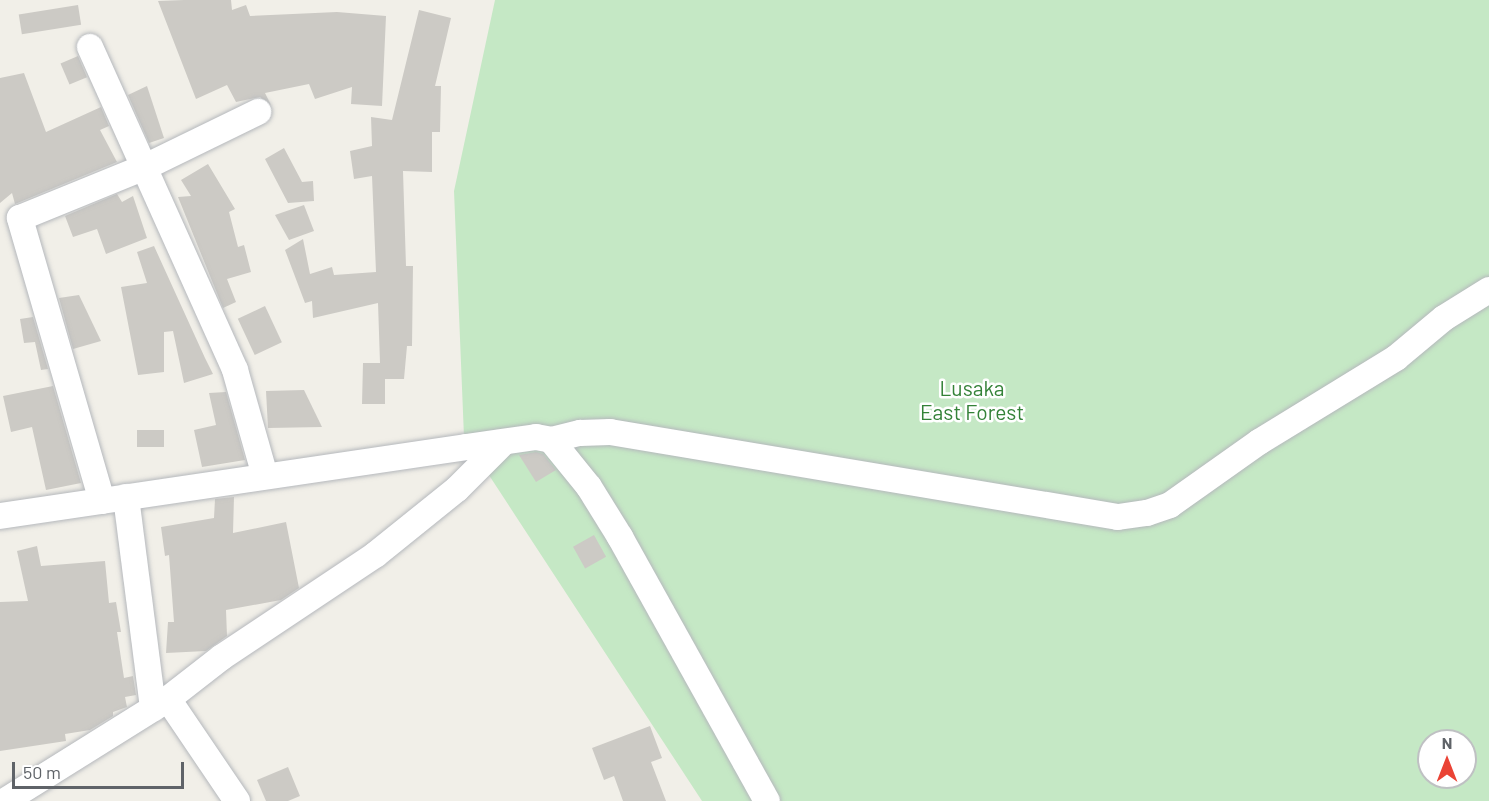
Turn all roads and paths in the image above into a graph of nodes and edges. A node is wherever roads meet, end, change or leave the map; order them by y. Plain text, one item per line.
1 (90, 47) dead end
2 (258, 112) dead end
3 (145, 167) junction
4 (1489, 291) edge
5 (551, 440) junction
6 (503, 443) junction
7 (265, 476) junction
8 (114, 499) junction
9 (0, 516) edge
10 (160, 703) junction
11 (5, 801) edge
12 (237, 801) edge
13 (767, 801) edge

1 - 3 street
2 - 3 street
3 - 7 street
3 - 8 street
4 - 5 street
5 - 6 street
5 - 13 street
6 - 7 street
6 - 10 street
7 - 8 street
8 - 9 street
8 - 10 street
10 - 11 street
10 - 12 street

